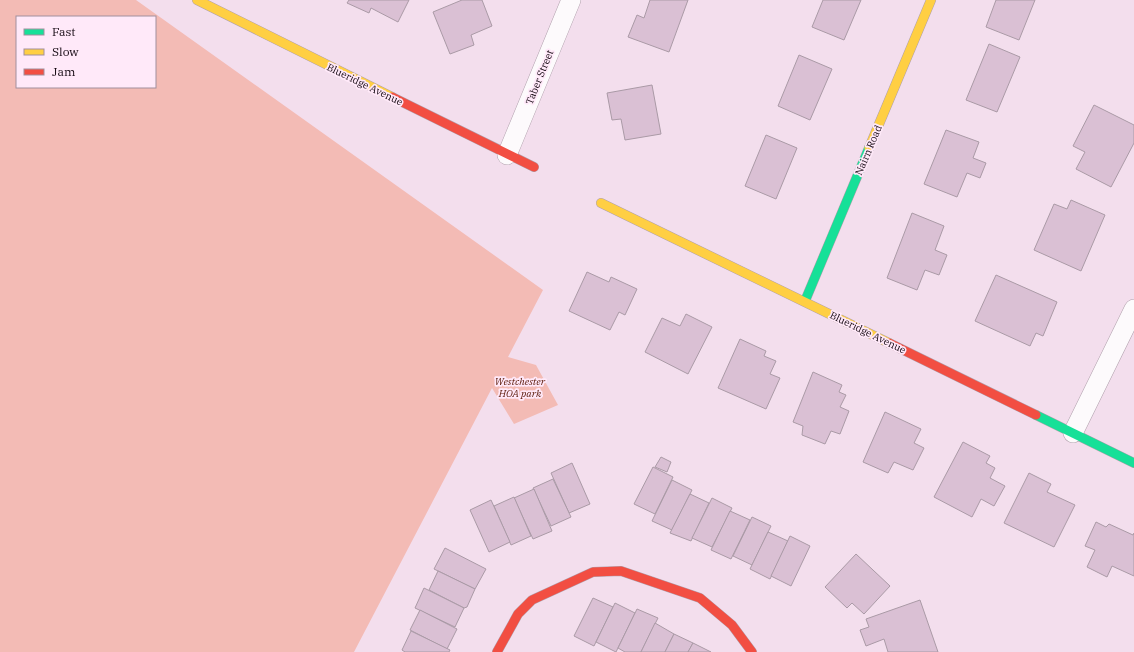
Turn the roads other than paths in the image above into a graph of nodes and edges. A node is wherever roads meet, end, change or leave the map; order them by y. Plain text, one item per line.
1 (197, 0) edge
2 (571, 0) edge
3 (932, 0) edge
4 (507, 154) junction
5 (534, 167) dead end
6 (601, 203) dead end
7 (805, 301) junction
8 (1134, 309) edge
9 (1073, 433) junction
10 (1134, 463) edge
11 (497, 652) edge
12 (752, 652) edge

1 - 4 street, Blueridge Avenue
2 - 4 street, Taber Street
3 - 7 street, Nairn Road
4 - 5 street, Blueridge Avenue
6 - 7 street, Blueridge Avenue
7 - 9 street, Blueridge Avenue
8 - 9 street
9 - 10 street, Blueridge Avenue
11 - 12 street

